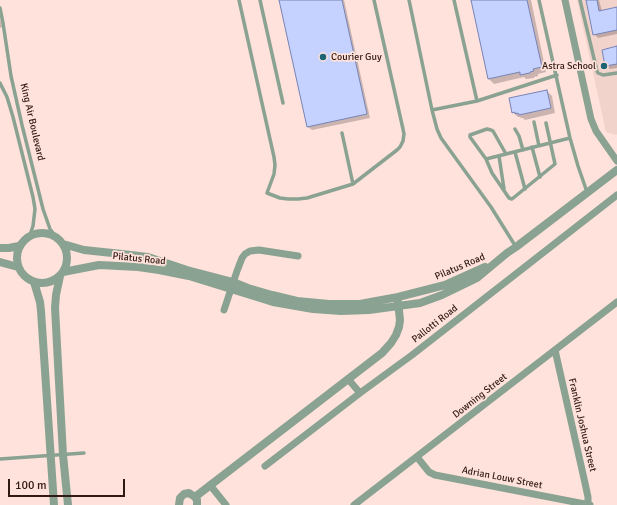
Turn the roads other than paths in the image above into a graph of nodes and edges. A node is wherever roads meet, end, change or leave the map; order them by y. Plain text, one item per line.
1 (239, 0) edge
2 (260, 0) edge
3 (374, 0) edge
4 (409, 0) edge
5 (454, 0) edge
6 (539, 0) edge
7 (565, 0) edge
8 (580, 0) edge
9 (0, 8) edge
10 (617, 73) edge
11 (557, 75) junction
12 (0, 83) edge
13 (477, 101) junction
14 (283, 103) dead end
15 (432, 110) junction
16 (534, 122) dead end
17 (546, 123) dead end
18 (516, 129) dead end
19 (342, 133) dead end
20 (570, 138) junction
21 (550, 143) junction
22 (539, 146) junction
23 (532, 147) junction
24 (523, 150) junction
25 (515, 152) junction
26 (506, 154) junction
27 (500, 156) junction
28 (486, 159) junction
29 (617, 161) edge
30 (617, 170) edge
31 (540, 177) junction
32 (353, 184) junction
33 (524, 189) junction
34 (504, 190) junction
35 (588, 193) junction
36 (617, 195) edge
37 (30, 235) junction
38 (56, 237) junction
39 (63, 244) junction
40 (20, 246) junction
41 (0, 248) edge
42 (516, 248) junction
43 (298, 256) dead end
44 (0, 262) edge
45 (495, 263) junction
46 (18, 267) junction
47 (61, 274) junction
48 (34, 282) junction
49 (232, 285) junction
50 (398, 297) junction
51 (617, 302) edge
52 (398, 306) junction
53 (224, 310) dead end
54 (555, 350) junction
55 (348, 379) junction
56 (360, 393) junction
57 (84, 453) dead end
58 (51, 455) junction
59 (63, 455) junction
60 (417, 457) junction
61 (0, 459) edge
62 (265, 466) dead end
63 (210, 485) junction
64 (196, 501) edge
65 (54, 505) edge
66 (68, 505) edge
67 (179, 505) edge
68 (226, 505) edge
69 (354, 505) edge
70 (589, 505) edge

1 - 32 lane
2 - 14 lane
3 - 32 lane
4 - 15 lane
5 - 13 lane
6 - 11 lane
7 - 29 street
8 - 10 lane
9 - 38 lane, King Air Boulevard
11 - 13 lane
11 - 20 lane
12 - 37 lane, King Air Boulevard
13 - 15 lane
15 - 42 lane
16 - 22 lane
17 - 21 lane
18 - 24 lane
19 - 32 lane
20 - 21 lane
20 - 35 lane
21 - 22 lane
21 - 31 lane
22 - 23 lane
23 - 24 lane
23 - 31 lane
24 - 25 lane
25 - 26 lane
25 - 33 lane
26 - 27 lane
26 - 28 lane
27 - 28 lane
27 - 34 lane
28 - 34 lane
30 - 35 street
31 - 33 lane
33 - 34 lane
35 - 42 street
36 - 56 street, Pallotti Road
37 - 38 street
37 - 40 street
38 - 39 street
39 - 47 street
39 - 49 street, Pilatus Road
40 - 41 street
40 - 46 street
42 - 45 street
43 - 49 street
44 - 46 street
45 - 50 street, Pilatus Road
45 - 52 street, Pilatus Road
46 - 48 street
47 - 48 street
47 - 49 street, Pilatus Road
47 - 59 street
48 - 58 street
49 - 50 street, Pilatus Road
49 - 52 street, Pilatus Road
49 - 53 street
50 - 52 street, Pallotti Road
51 - 54 street, Downing Street
52 - 55 street, Pallotti Road
54 - 60 street, Downing Street
54 - 70 street, Franklin Joshua Street
55 - 56 street
55 - 63 street, Pallotti Road
56 - 62 street, Pallotti Road
57 - 59 lane
58 - 59 lane
58 - 61 lane
58 - 65 street
59 - 66 street
60 - 69 street, Downing Street
60 - 70 street, Adrian Louw Street
63 - 64 street, Pallotti Road
63 - 68 street
64 - 67 street

